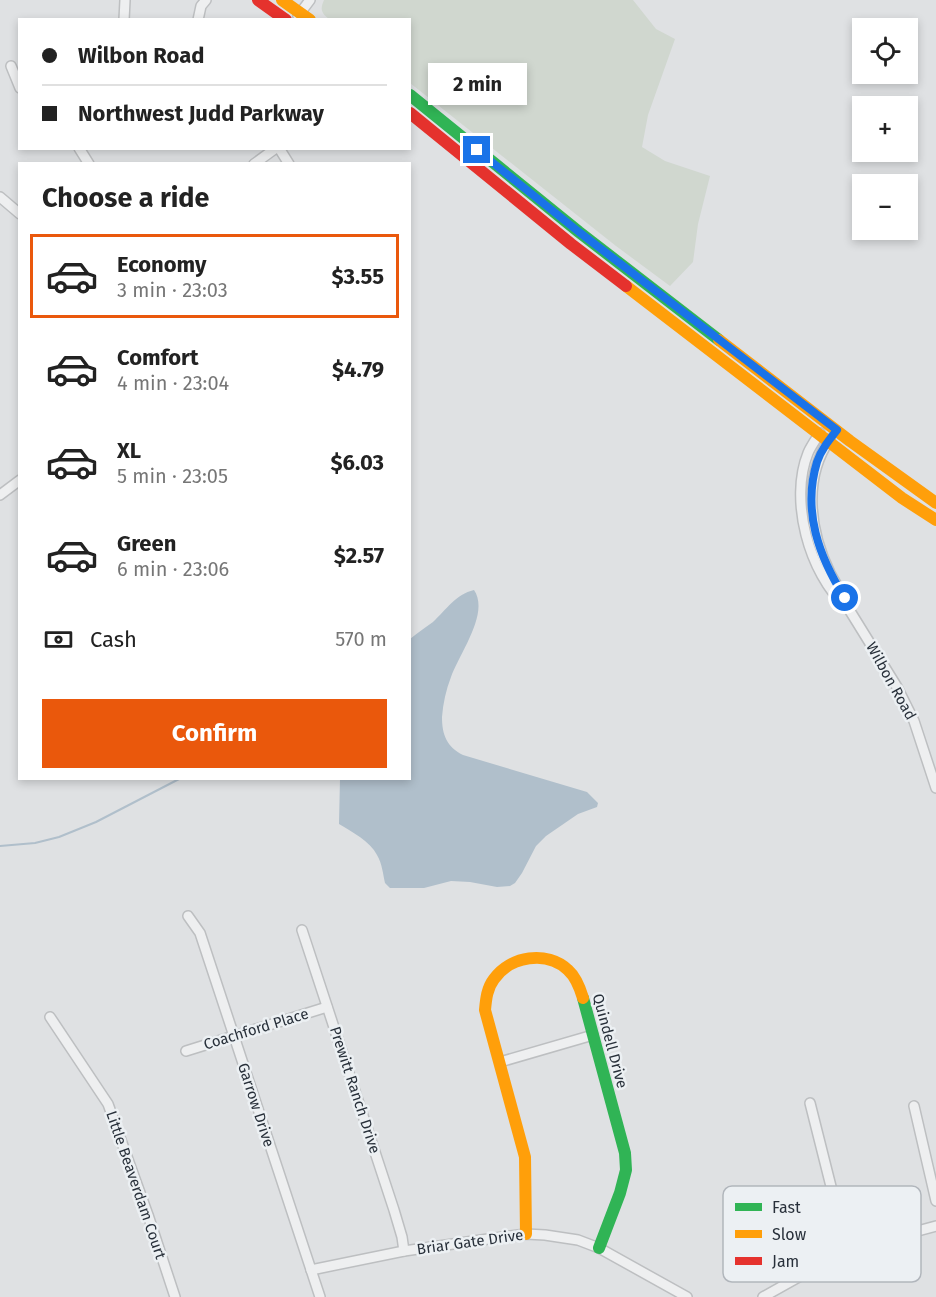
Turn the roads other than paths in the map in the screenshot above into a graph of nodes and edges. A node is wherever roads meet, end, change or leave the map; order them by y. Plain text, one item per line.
1 (125, 0) edge
2 (206, 0) edge
3 (258, 0) edge
4 (282, 0) edge
5 (310, 0) edge
6 (301, 17) edge
7 (124, 18) edge
8 (198, 18) edge
9 (283, 18) edge
10 (11, 66) dead end
11 (18, 83) edge
12 (411, 96) edge
13 (411, 114) edge
14 (275, 150) edge
15 (257, 162) edge
16 (0, 197) edge
17 (18, 212) edge
18 (832, 427) junction
19 (824, 438) junction
20 (18, 484) edge
21 (0, 495) edge
22 (936, 503) edge
23 (936, 520) edge
24 (936, 788) edge
25 (188, 916) dead end
26 (302, 930) dead end
27 (327, 1007) junction
28 (50, 1017) dead end
29 (593, 1035) junction
30 (234, 1036) junction
31 (186, 1051) dead end
32 (500, 1062) junction
33 (810, 1103) dead end
34 (914, 1106) dead end
35 (831, 1186) edge
36 (936, 1201) edge
37 (936, 1226) edge
38 (921, 1230) edge
39 (526, 1234) junction
40 (599, 1248) junction
41 (404, 1251) junction
42 (311, 1270) junction
43 (790, 1282) edge
44 (175, 1297) edge
45 (320, 1297) edge
46 (687, 1297) edge
47 (764, 1297) edge

1 - 7 street
2 - 8 street
3 - 9 main road
4 - 6 main road
5 - 6 street
10 - 11 street
12 - 18 main road
13 - 19 main road
14 - 15 street
16 - 17 street
18 - 19 street, Wilbon Road
18 - 22 main road
19 - 23 main road
19 - 24 street, Wilbon Road
20 - 21 street
25 - 30 street, Garrow Drive
26 - 27 street, Prewitt Ranch Drive
27 - 30 street, Coachford Place
27 - 41 street, Prewitt Ranch Drive
28 - 44 street, Little Beaverdam Court
29 - 32 street
29 - 32 main road, Quindell Drive
29 - 40 main road, Quindell Drive
30 - 31 street, Coachford Place
30 - 42 street, Garrow Drive
32 - 39 main road, Quindell Drive
33 - 35 street
34 - 36 street
37 - 38 street
39 - 40 street, Briar Gate Drive
39 - 41 street, Briar Gate Drive
40 - 46 street, Briar Gate Drive
41 - 42 street, Briar Gate Drive
42 - 45 street, Garrow Drive
43 - 47 street

